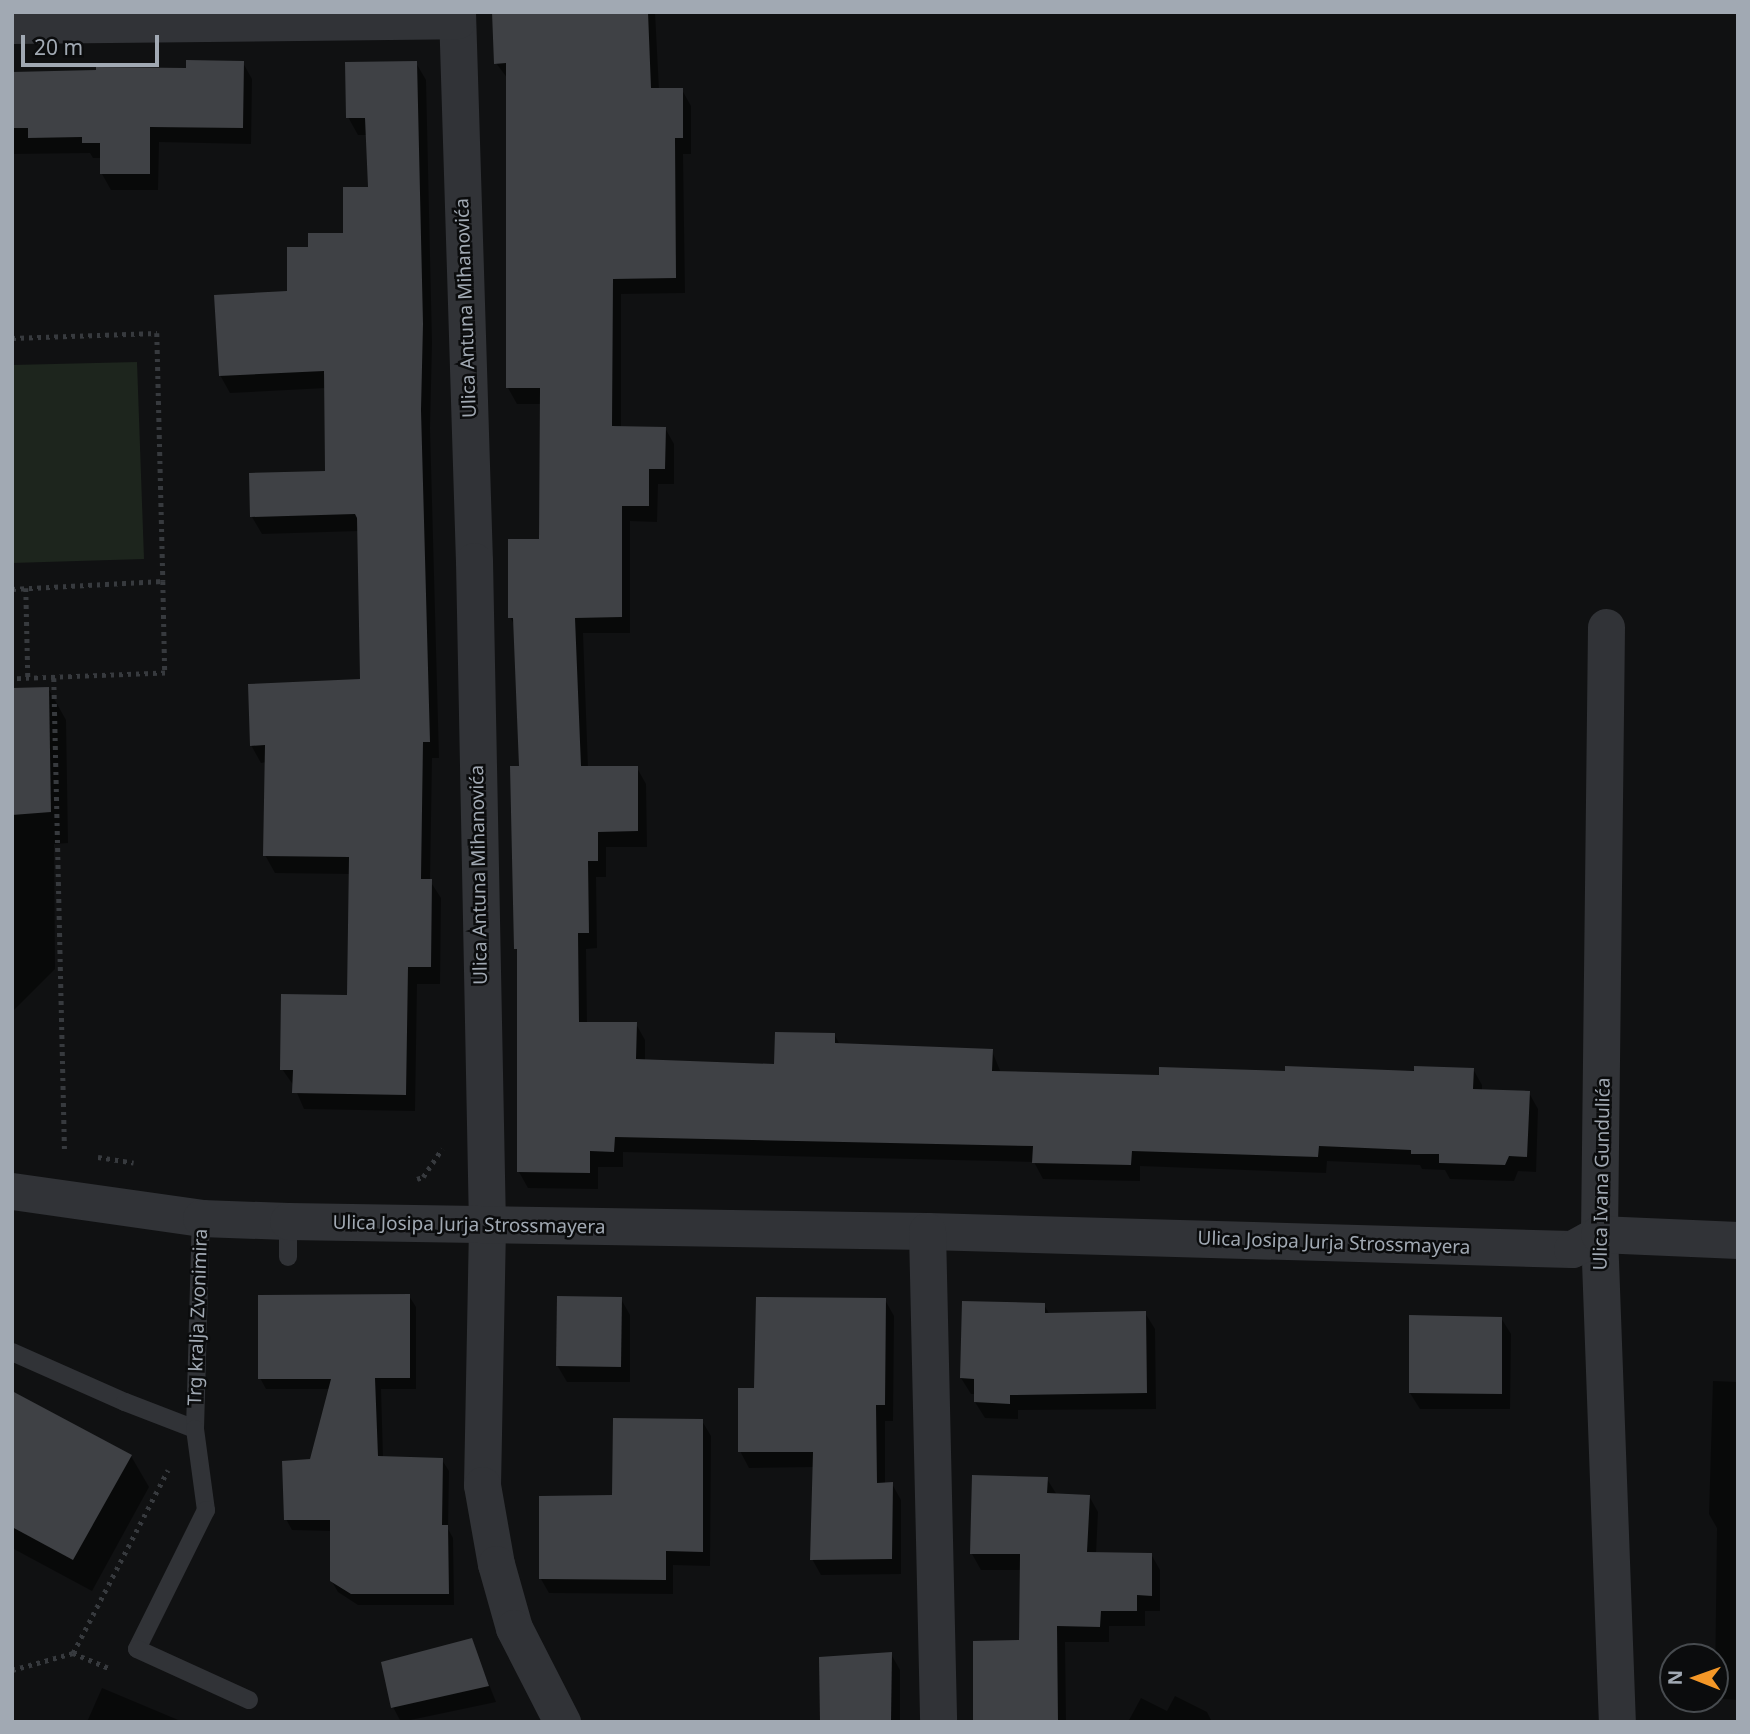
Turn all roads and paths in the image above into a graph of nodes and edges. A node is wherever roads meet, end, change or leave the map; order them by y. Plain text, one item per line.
1 (457, 16) edge
2 (12, 24) edge
3 (12, 338) edge
4 (163, 581) junction
5 (26, 588) junction
6 (12, 589) edge
7 (1606, 627) dead end
8 (54, 678) junction
9 (28, 679) junction
10 (12, 680) edge
11 (448, 1140) dead end
12 (52, 1151) dead end
13 (65, 1153) junction
14 (77, 1154) dead end
15 (89, 1156) dead end
16 (136, 1163) dead end
17 (414, 1180) dead end
18 (12, 1191) edge
19 (201, 1218) junction
20 (288, 1221) junction
21 (487, 1226) junction
22 (927, 1231) junction
23 (1599, 1234) junction
24 (1738, 1240) edge
25 (288, 1257) dead end
26 (12, 1352) edge
27 (195, 1429) junction
28 (72, 1653) dead end
29 (249, 1700) dead end
30 (562, 1722) edge
31 (938, 1722) edge
32 (1617, 1722) edge

1 - 2 street
1 - 21 street, Ulica Antuna Mihanovića
3 - 4 path
4 - 5 path
4 - 8 path
5 - 6 path
5 - 9 path
7 - 23 street, Ulica Ivana Gundulića
8 - 9 path
8 - 13 path
9 - 10 path
11 - 17 path
12 - 13 path
13 - 14 path
15 - 16 path
18 - 19 street, Ulica Josipa Jurja Strossmayera
19 - 20 street, Ulica Josipa Jurja Strossmayera
19 - 27 lane, Trg kralja Zvonimira
20 - 21 street, Ulica Josipa Jurja Strossmayera
20 - 25 lane
21 - 22 street, Ulica Josipa Jurja Strossmayera
21 - 30 street, Ulica Antuna Mihanovića
22 - 23 street, Ulica Josipa Jurja Strossmayera
22 - 31 street
23 - 24 street, Ulica Josipa Jurja Strossmayera
23 - 32 street, Ulica Ivana Gundulića
26 - 27 lane, Trg kralja Zvonimira
27 - 28 path
27 - 29 lane

